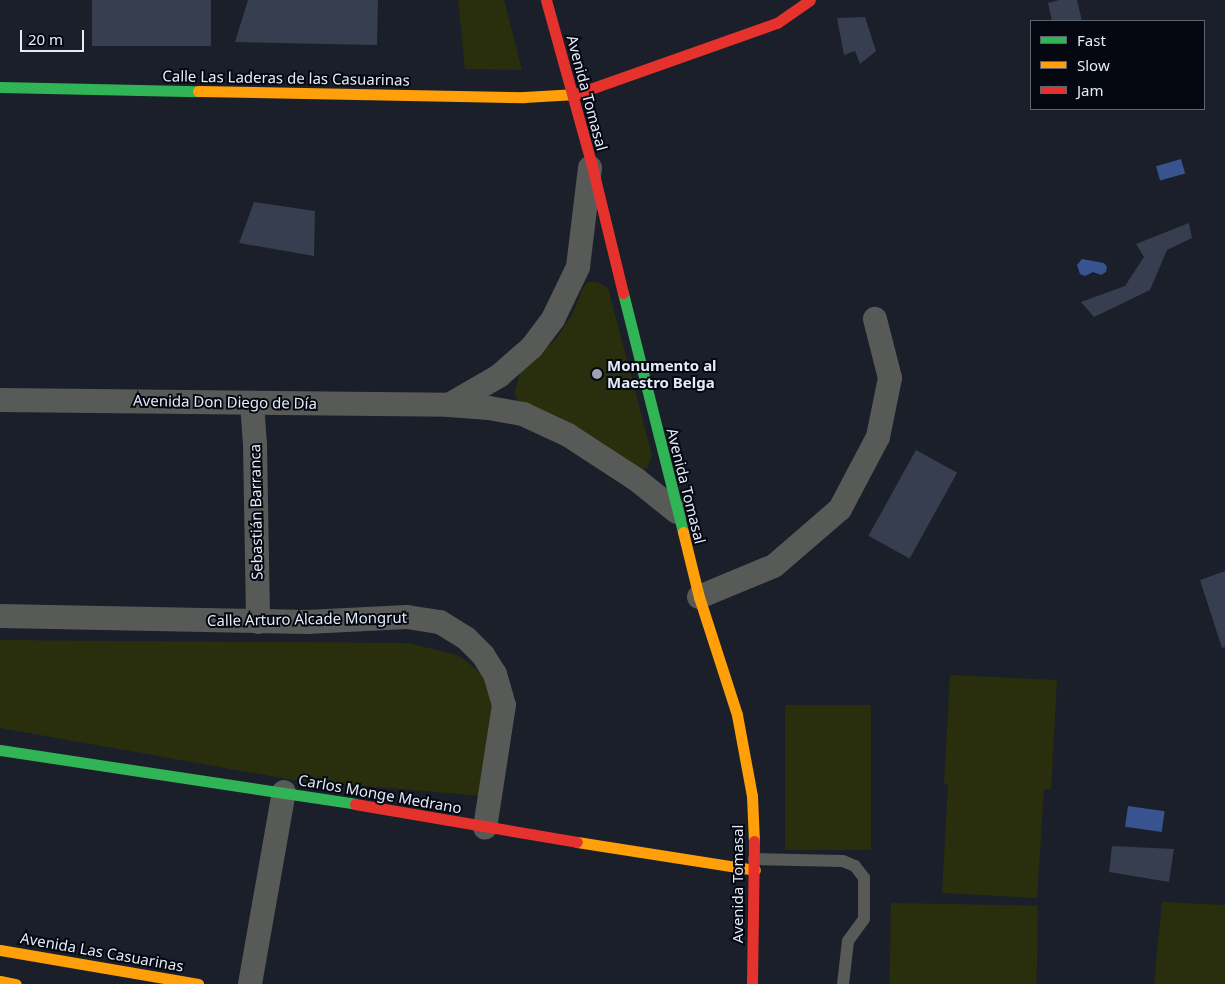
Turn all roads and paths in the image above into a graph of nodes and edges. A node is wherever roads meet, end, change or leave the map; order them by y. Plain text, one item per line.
1 (546, 0) edge
2 (810, 0) edge
3 (0, 88) edge
4 (572, 95) junction
5 (591, 162) junction
6 (875, 319) dead end
7 (0, 400) edge
8 (252, 403) junction
9 (450, 405) junction
10 (677, 512) junction
11 (699, 597) junction
12 (0, 616) edge
13 (258, 622) junction
14 (0, 750) edge
15 (284, 792) junction
16 (485, 828) junction
17 (755, 864) junction
18 (0, 950) edge
19 (0, 981) edge
20 (16, 984) edge
21 (198, 984) edge
22 (250, 984) edge
23 (752, 984) edge
24 (843, 984) edge

1 - 4 street, Avenida Tomasal
2 - 4 street, Calle Las Laderas de las Casuarinas
3 - 4 street, Calle Las Laderas de las Casuarinas
4 - 5 street, Avenida Tomasal
5 - 9 street
5 - 10 street, Avenida Tomasal
6 - 11 street
7 - 8 street, Avenida Don Diego de Día
8 - 9 street, Avenida Don Diego de Día
8 - 13 street, Sebastián Barranca
9 - 10 street, Avenida Don Diego de Día
10 - 11 street, Avenida Tomasal
11 - 17 street, Avenida Tomasal
12 - 13 street, Calle Arturo Alcade Mongrut
13 - 16 street, Calle Arturo Alcade Mongrut
14 - 15 street, Carlos Monge Medrano
15 - 16 street, Carlos Monge Medrano
15 - 22 street
16 - 17 street, Carlos Monge Medrano
17 - 23 street, Avenida Tomasal
17 - 24 lane
18 - 21 street, Avenida Las Casuarinas
19 - 20 street

